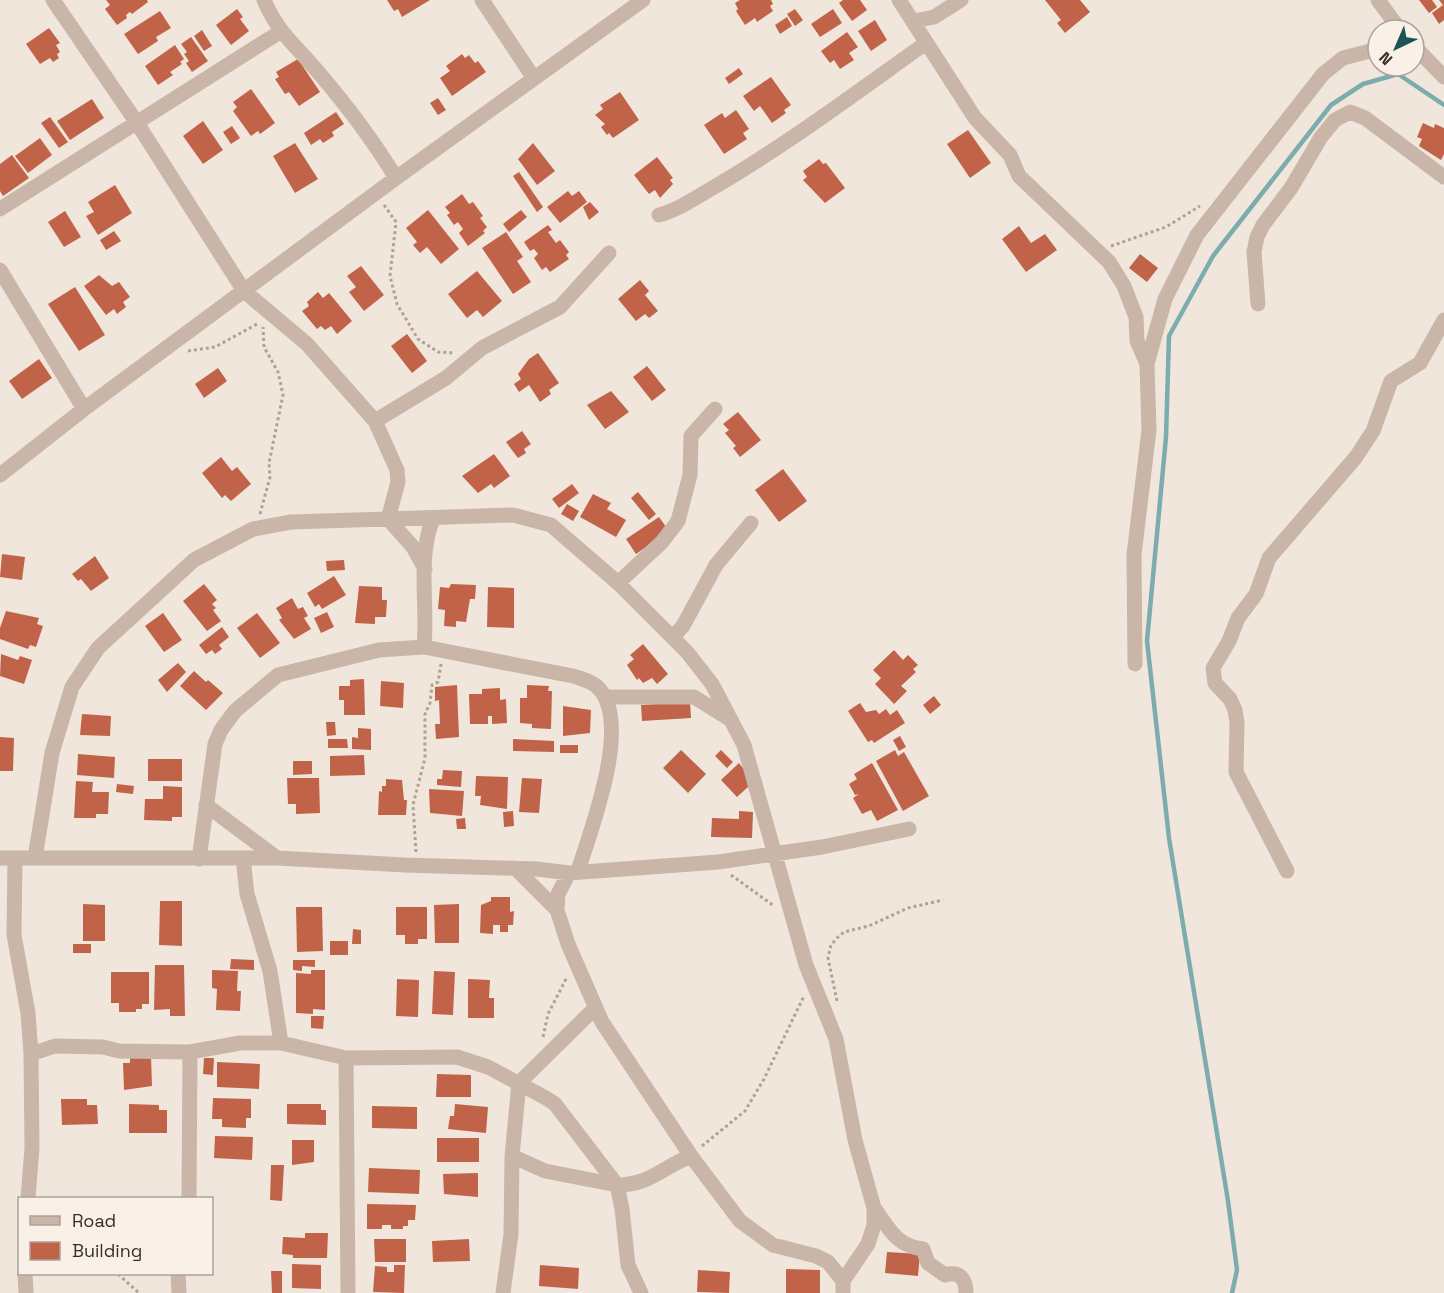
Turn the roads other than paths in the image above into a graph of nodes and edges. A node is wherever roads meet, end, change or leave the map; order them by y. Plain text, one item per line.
1 (53, 0) edge
2 (264, 0) edge
3 (482, 0) edge
4 (643, 0) edge
5 (899, 0) edge
6 (961, 0) edge
7 (1378, 0) edge
8 (1391, 18) edge
9 (914, 21) junction
10 (280, 32) junction
11 (926, 43) junction
12 (1366, 52) edge
13 (1426, 58) edge
14 (533, 77) junction
15 (1444, 77) edge
16 (137, 123) junction
17 (1444, 177) edge
18 (396, 178) junction
19 (0, 209) edge
20 (659, 215) dead end
21 (609, 253) dead end
22 (0, 270) edge
23 (244, 291) junction
24 (1258, 304) dead end
25 (1444, 320) edge
26 (1146, 364) junction
27 (84, 409) junction
28 (715, 410) dead end
29 (375, 421) junction
30 (0, 475) edge
31 (388, 519) junction
32 (433, 519) junction
33 (751, 523) dead end
34 (425, 569) junction
35 (618, 583) junction
36 (674, 637) junction
37 (424, 647) junction
38 (1135, 664) dead end
39 (605, 697) junction
40 (733, 722) junction
41 (206, 805) junction
42 (909, 829) dead end
43 (774, 854) junction
44 (7, 858) edge
45 (35, 858) junction
46 (243, 858) junction
47 (276, 858) junction
48 (199, 859) junction
49 (515, 868) junction
50 (1287, 871) dead end
51 (574, 872) junction
52 (557, 910) junction
53 (595, 1008) junction
54 (281, 1043) junction
55 (190, 1052) junction
56 (31, 1054) junction
57 (346, 1058) junction
58 (519, 1083) junction
59 (512, 1156) junction
60 (691, 1156) junction
61 (617, 1185) junction
62 (28, 1197) edge
63 (189, 1197) edge
64 (874, 1208) junction
65 (25, 1275) edge
66 (178, 1275) edge
67 (843, 1287) edge
68 (26, 1293) edge
69 (179, 1293) edge
70 (348, 1293) edge
71 (502, 1293) edge
72 (641, 1293) edge
73 (966, 1293) edge

1 - 16 street
2 - 10 street
3 - 14 street
4 - 14 street
5 - 9 street
6 - 9 street
7 - 8 street
9 - 11 street
10 - 16 street
10 - 18 street
11 - 20 street
11 - 26 street
12 - 26 street
13 - 15 street
14 - 18 street
16 - 19 street
16 - 23 street
17 - 24 street
18 - 23 street
21 - 29 street
22 - 27 street
23 - 27 street
23 - 29 street
25 - 50 street
26 - 38 street
27 - 30 street
28 - 35 street
29 - 31 street
31 - 32 street
31 - 34 street
31 - 45 street
32 - 34 street
32 - 35 street
33 - 36 street
34 - 37 street
35 - 36 street
36 - 40 street
37 - 39 street
37 - 41 street
39 - 40 street
39 - 51 street
40 - 43 street
41 - 47 street
41 - 48 street
42 - 43 street
43 - 51 street
43 - 64 street
44 - 45 street
44 - 56 street
45 - 48 street
46 - 47 street
46 - 48 street
46 - 54 street
47 - 49 street
49 - 51 street
49 - 52 street
51 - 52 street
52 - 53 street
53 - 58 street
53 - 60 street
54 - 55 street
54 - 57 street
55 - 56 street
55 - 63 street
56 - 62 street
57 - 58 street
57 - 70 street
58 - 59 street
58 - 61 street
59 - 61 street
59 - 71 street
60 - 61 street
60 - 67 street
61 - 72 street
64 - 67 street
64 - 73 street
65 - 68 street
66 - 69 street

